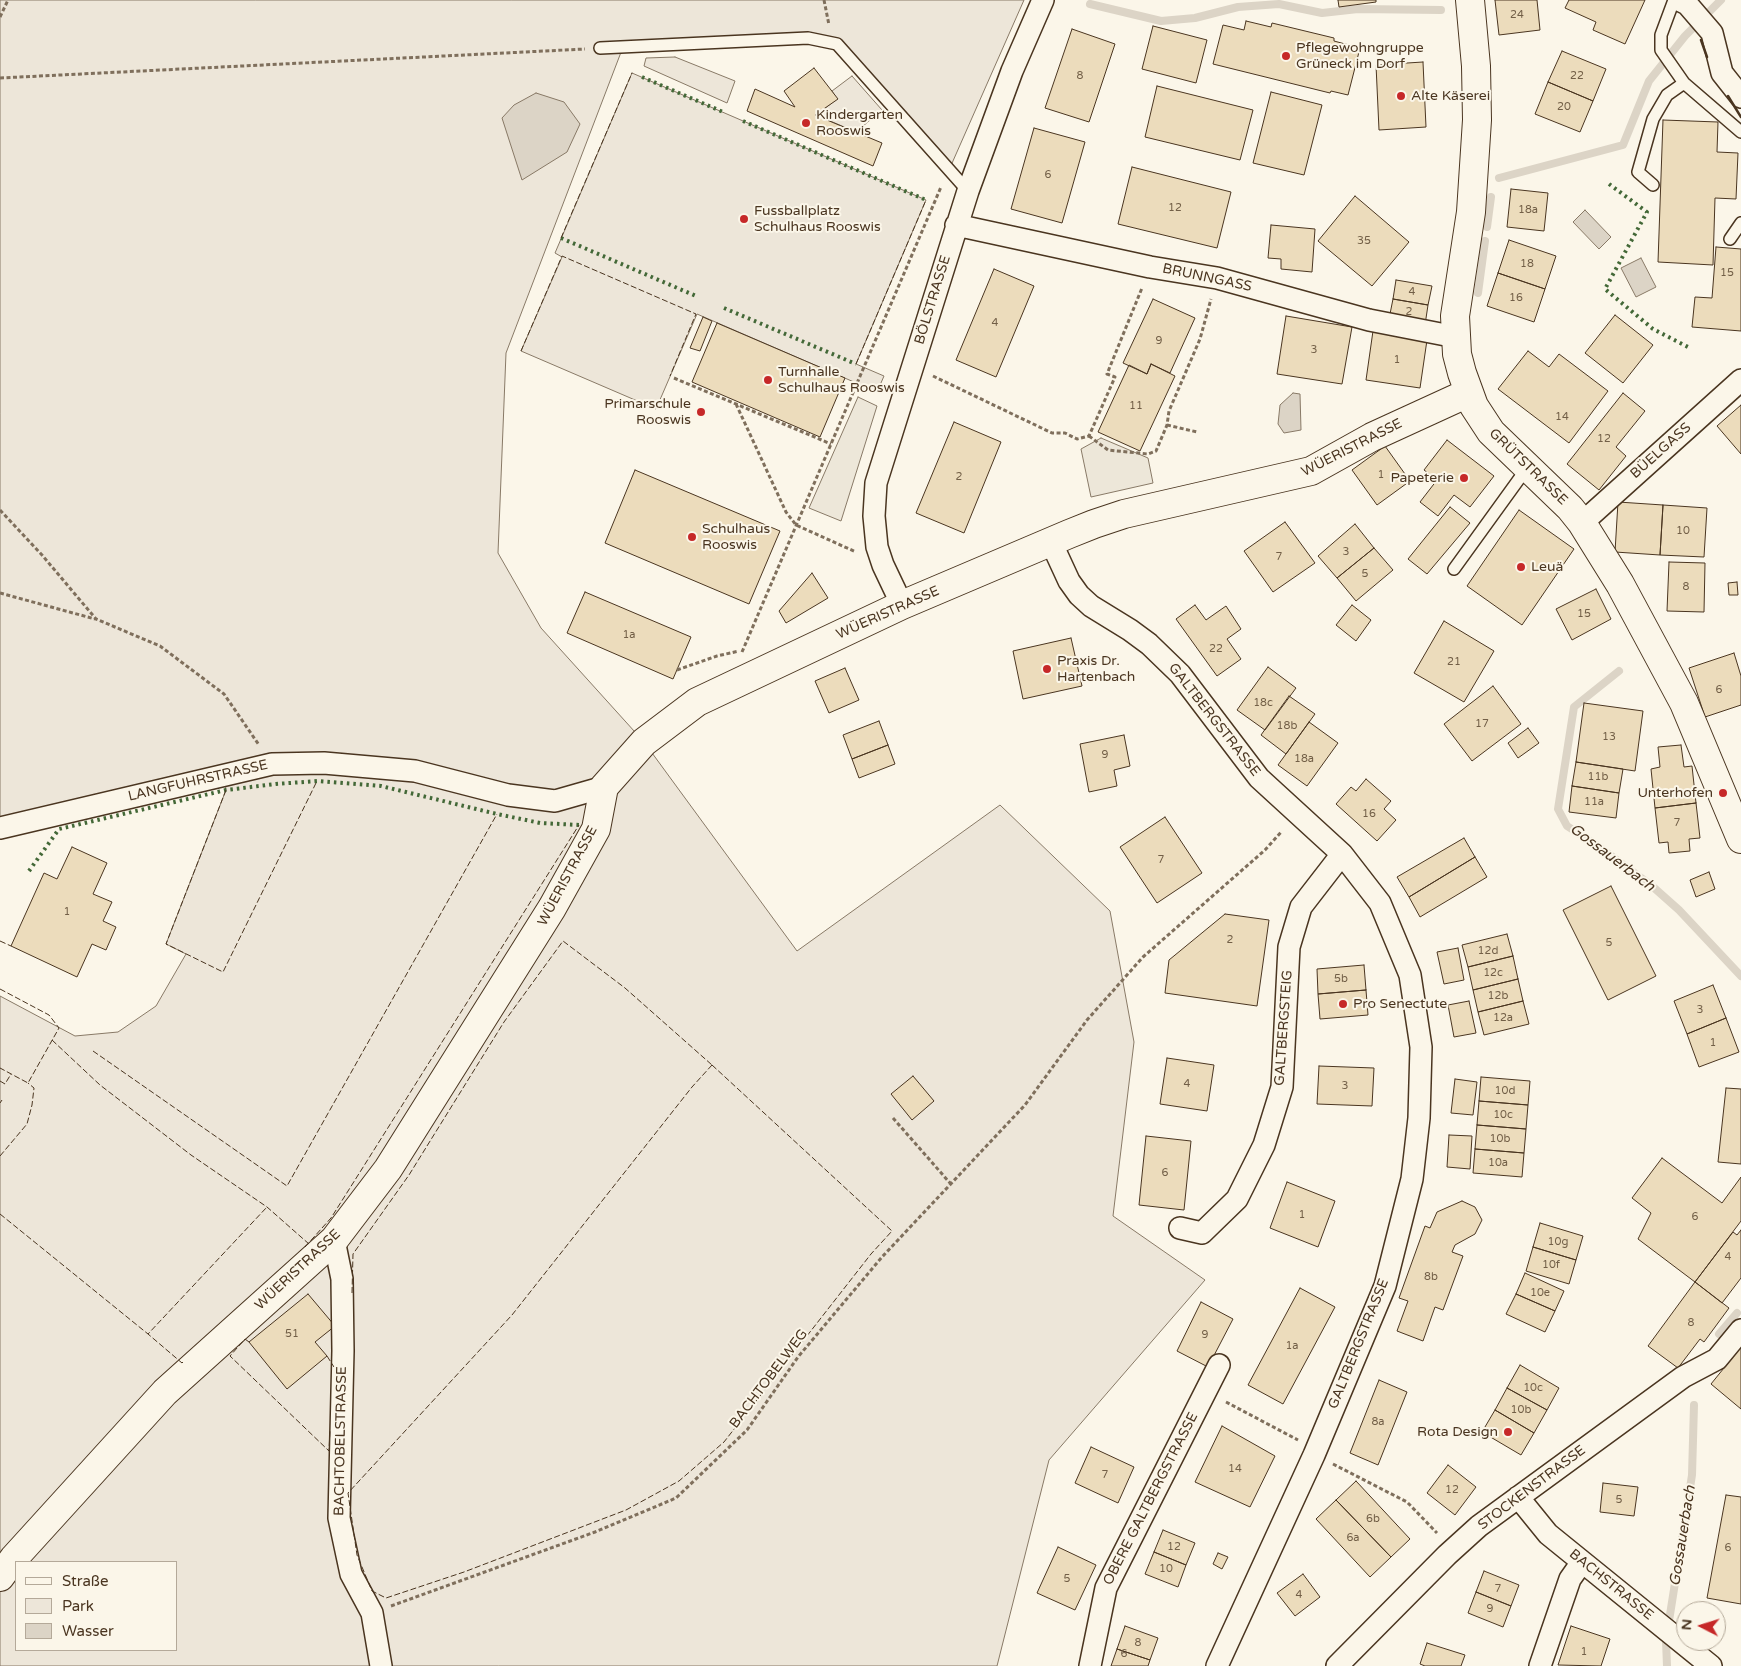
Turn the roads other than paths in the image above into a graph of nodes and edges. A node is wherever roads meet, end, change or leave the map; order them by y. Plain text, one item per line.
1 (1043, 0) edge
2 (1470, 0) edge
3 (1680, 1) edge
4 (600, 48) road end
5 (1684, 83) junction
6 (1741, 97) edge
7 (1741, 132) edge
8 (1653, 185) dead end
9 (968, 191) junction
10 (1741, 223) edge
11 (956, 225) junction
12 (1730, 239) dead end
13 (1456, 336) junction
14 (1741, 380) edge
15 (1468, 393) junction
16 (1527, 468) junction
17 (1582, 523) junction
18 (1051, 542) junction
19 (1454, 569) dead end
20 (902, 605) junction
21 (604, 787) junction
22 (0, 828) edge
23 (1741, 839) edge
24 (1342, 854) junction
25 (1180, 1228) dead end
26 (334, 1240) junction
27 (1741, 1330) edge
28 (1219, 1365) dead end
29 (1518, 1497) junction
30 (1582, 1562) junction
31 (0, 1577) edge
32 (381, 1666) edge
33 (1090, 1666) edge
34 (1217, 1666) edge
35 (1337, 1666) edge
36 (1540, 1666) edge
37 (1711, 1666) edge

1 - 9 street, BÖLSTRASSE
2 - 13 street, GRÜTSTRASSE
3 - 5 lane
3 - 6 street
4 - 9 lane
5 - 7 lane
5 - 8 lane
9 - 11 street, BÖLSTRASSE
10 - 12 lane
11 - 13 street, BRUNNGASS
11 - 20 street, BÖLSTRASSE
13 - 15 street, GRÜTSTRASSE
14 - 17 street, BÜELGASS
15 - 16 street, GRÜTSTRASSE
15 - 18 street, WÜERISTRASSE
16 - 17 street, GRÜTSTRASSE
16 - 19 lane
17 - 23 street, GRÜTSTRASSE
18 - 20 street, WÜERISTRASSE
18 - 24 street, GALTBERGSTRASSE
20 - 21 street, WÜERISTRASSE
21 - 22 street, LANGFUHRSTRASSE
21 - 26 street, WÜERISTRASSE
24 - 25 street, GALTBERGSTEIG
24 - 34 street, GALTBERGSTRASSE
26 - 31 street, WÜERISTRASSE
26 - 32 street, BACHTOBELSTRASSE
27 - 29 street, STOCKENSTRASSE
28 - 33 street, OBERE GALTBERGSTRASSE
29 - 30 street, BACHSTRASSE
29 - 35 street, STOCKENSTRASSE
30 - 36 street
30 - 37 street, BACHSTRASSE

